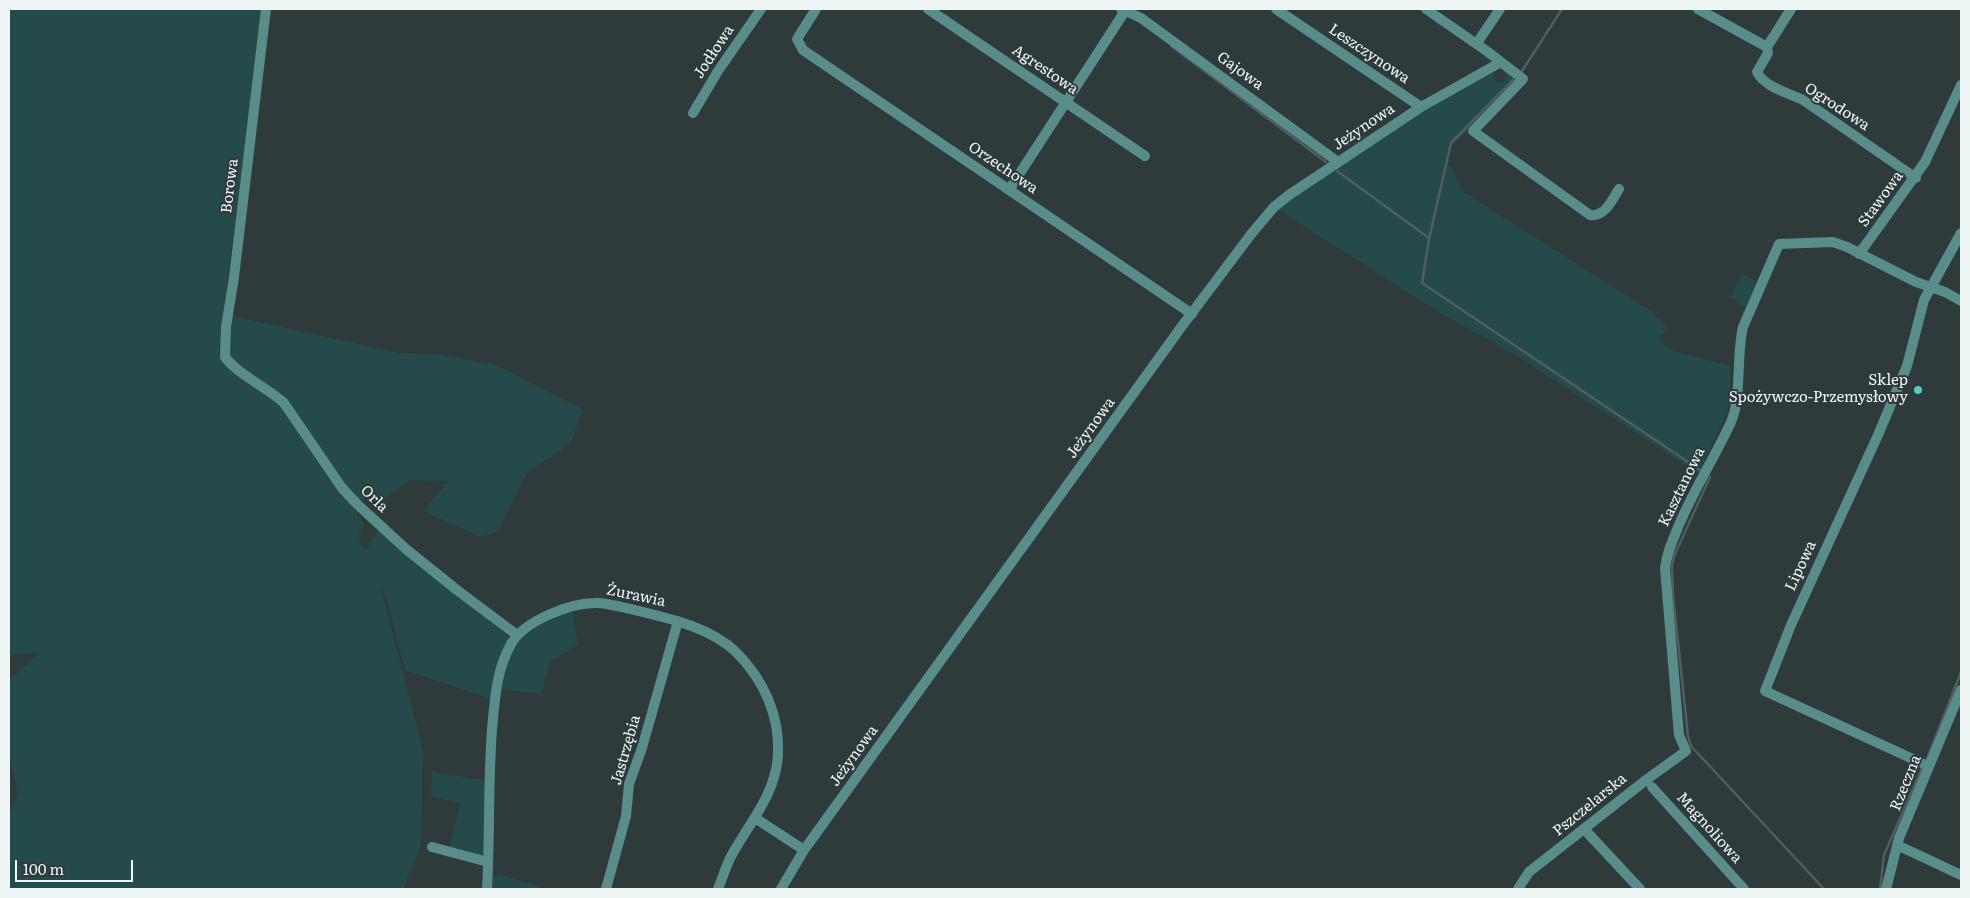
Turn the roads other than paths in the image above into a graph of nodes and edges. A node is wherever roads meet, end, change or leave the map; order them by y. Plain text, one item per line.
1 (266, 9) edge
2 (761, 9) edge
3 (816, 9) edge
4 (928, 9) edge
5 (1276, 9) edge
6 (1426, 9) edge
7 (1500, 9) edge
8 (1698, 9) edge
9 (1791, 9) edge
10 (1123, 10) edge
11 (1712, 12) edge
12 (1477, 44) junction
13 (1767, 47) junction
14 (1501, 62) junction
15 (1960, 91) edge
16 (1066, 101) junction
17 (1421, 107) junction
18 (693, 113) dead end
19 (1145, 156) dead end
20 (1338, 162) junction
21 (1916, 178) junction
22 (1619, 189) dead end
23 (1009, 190) junction
24 (1961, 233) edge
25 (1859, 254) junction
26 (1930, 288) junction
27 (1961, 301) edge
28 (1192, 314) junction
29 (232, 365) joint
30 (678, 621) junction
31 (517, 635) junction
32 (1961, 690) edge
33 (1686, 751) joint
34 (1928, 766) junction
35 (1652, 787) dead end
36 (755, 818) junction
37 (1584, 829) junction
38 (1897, 845) junction
39 (432, 847) dead end
40 (804, 850) junction
41 (488, 862) junction
42 (1961, 875) edge
43 (487, 889) edge
44 (606, 889) edge
45 (718, 889) edge
46 (781, 889) edge
47 (1518, 889) edge
48 (1640, 889) edge
49 (1744, 889) edge
50 (1886, 889) edge

1 - 29 street, Borowa
2 - 18 street, Jodłowa
3 - 23 street, Orzechowa
4 - 16 street, Agrestowa
5 - 17 street, Leszczynowa
6 - 12 street
7 - 12 street
8 - 11 street
9 - 13 street
10 - 16 street
10 - 20 street, Gajowa
11 - 13 street
12 - 14 street
13 - 21 street, Ogrodowa
14 - 17 street, Jeżynowa
14 - 22 street
15 - 21 street, Stawowa
16 - 19 street, Agrestowa
16 - 23 street
17 - 20 street, Jeżynowa
20 - 28 street, Jeżynowa
21 - 25 street, Stawowa
23 - 28 street, Orzechowa
24 - 26 street
25 - 26 street
25 - 33 street, Kasztanowa
26 - 27 street
26 - 34 street, Lipowa
28 - 40 street, Jeżynowa
29 - 31 street, Orla
30 - 31 street, Żurawia
30 - 36 street, Żurawia
30 - 44 street, Jastrzębia
31 - 41 street
32 - 34 street, Rzeczna
33 - 37 street, Pszczelarska
34 - 38 street, Rzeczna
35 - 49 street, Magnoliowa
36 - 40 street
36 - 45 street, Żurawia
37 - 47 street, Pszczelarska
37 - 48 street
38 - 42 street
38 - 50 street, Rzeczna
39 - 41 street
40 - 46 street, Jeżynowa
41 - 43 street

